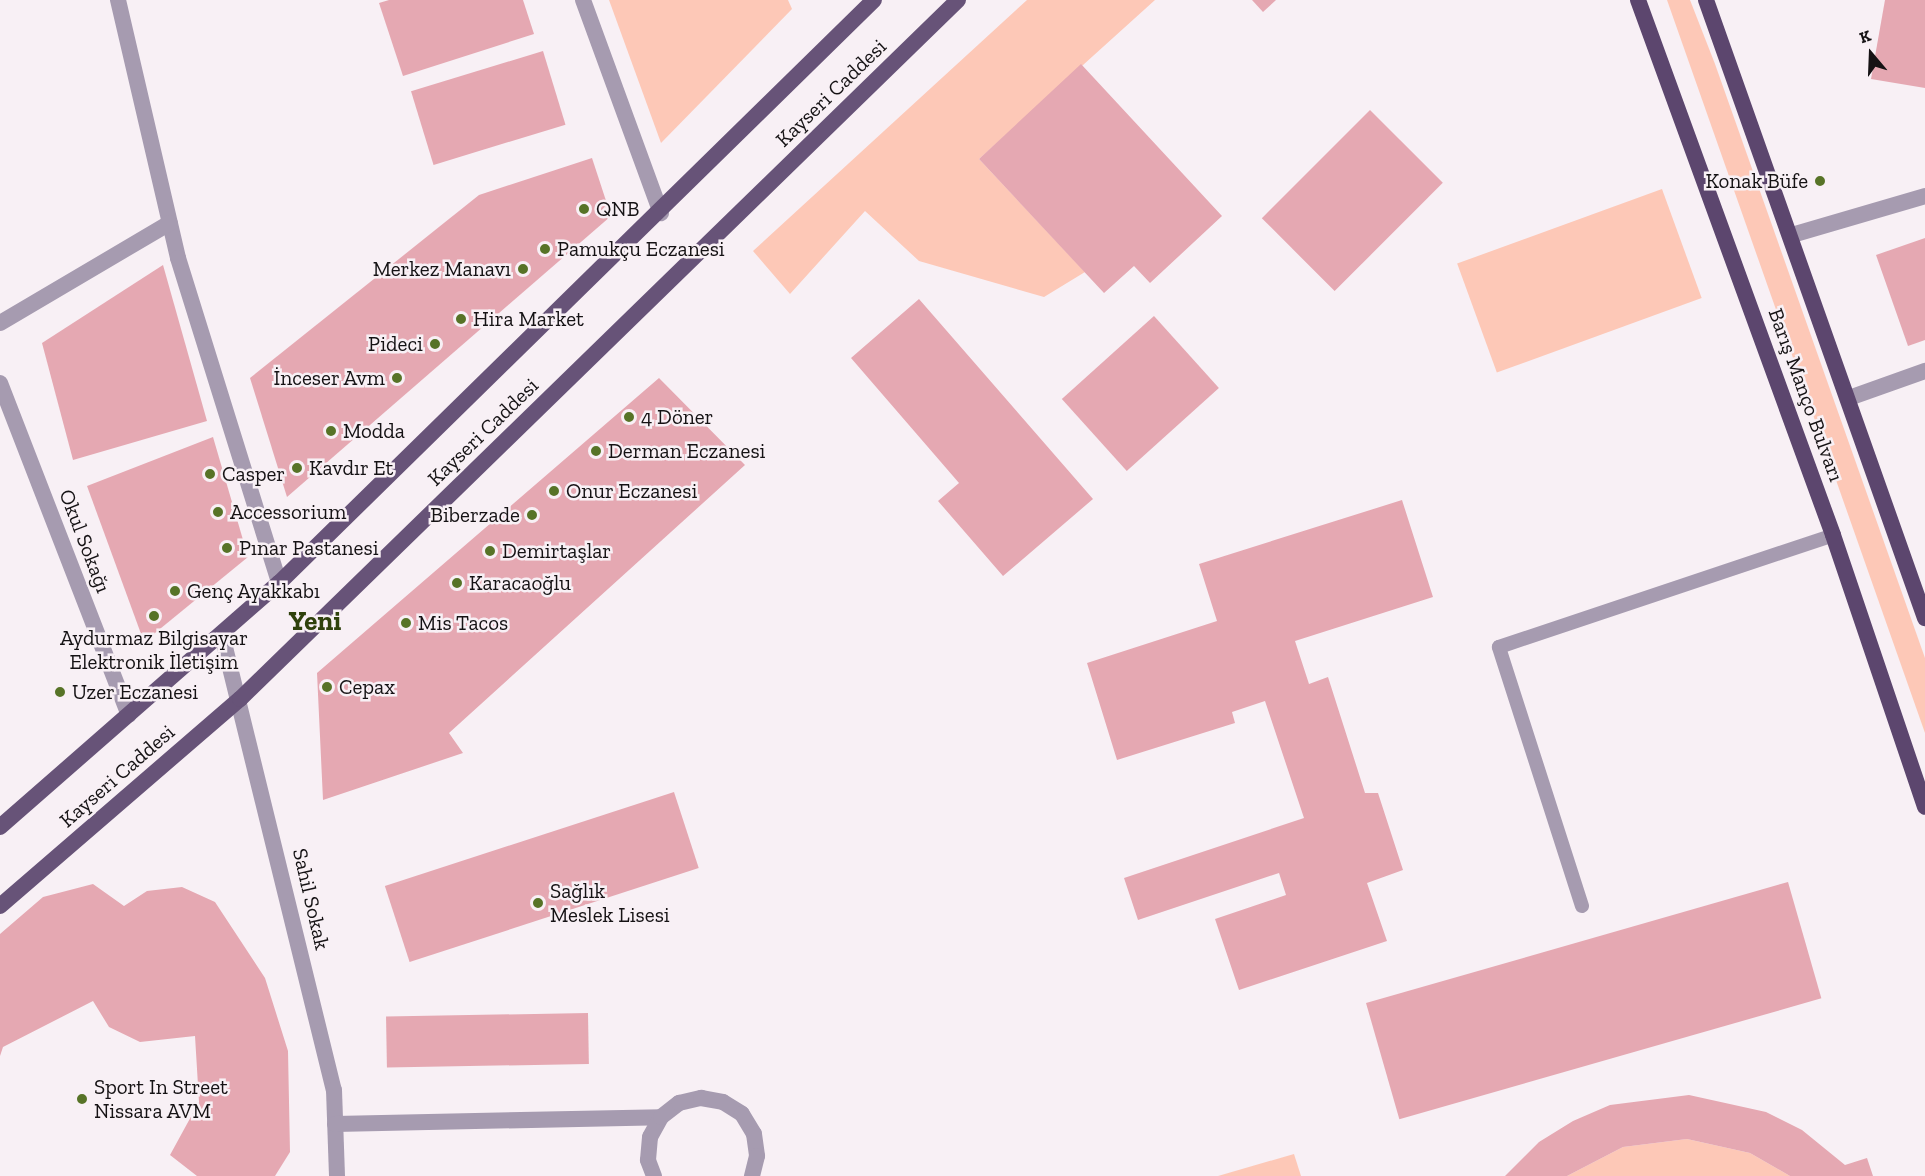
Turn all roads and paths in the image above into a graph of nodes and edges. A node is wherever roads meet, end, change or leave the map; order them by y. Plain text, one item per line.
1 (118, 0) edge
2 (583, 0) edge
3 (874, 0) edge
4 (958, 0) edge
5 (1638, 0) edge
6 (1707, 0) edge
7 (1925, 196) edge
8 (661, 213) junction
9 (170, 223) junction
10 (1792, 236) junction
11 (0, 322) edge
12 (1925, 371) edge
13 (0, 383) edge
14 (1850, 398) junction
15 (1833, 535) junction
16 (279, 583) junction
17 (1925, 618) edge
18 (222, 635) junction
19 (240, 699) junction
20 (129, 715) junction
21 (1925, 807) edge
22 (0, 827) edge
23 (0, 906) edge
24 (1582, 906) dead end
25 (660, 1117) junction
26 (335, 1124) junction
27 (337, 1176) edge
28 (654, 1176) edge
29 (752, 1176) edge

1 - 9 street
2 - 8 street
3 - 8 main road, Kayseri Caddesi
4 - 19 main road, Kayseri Caddesi
5 - 15 highway, Barış Manço Bulvarı
6 - 10 highway, Barış Manço Bulvarı
7 - 10 street
8 - 16 main road, Kayseri Caddesi
9 - 11 street
9 - 16 street
10 - 14 highway, Barış Manço Bulvarı
12 - 14 street
13 - 20 street, Okul Sokağı
14 - 17 highway, Barış Manço Bulvarı
15 - 21 highway, Barış Manço Bulvarı
15 - 24 lane
16 - 18 main road, Kayseri Caddesi
18 - 19 street, Sahil Sokak
18 - 20 main road, Kayseri Caddesi
19 - 23 main road, Kayseri Caddesi
19 - 26 street, Sahil Sokak
20 - 22 main road, Kayseri Caddesi
25 - 26 street
25 - 28 street
25 - 29 street
26 - 27 street, Sahil Sokak

